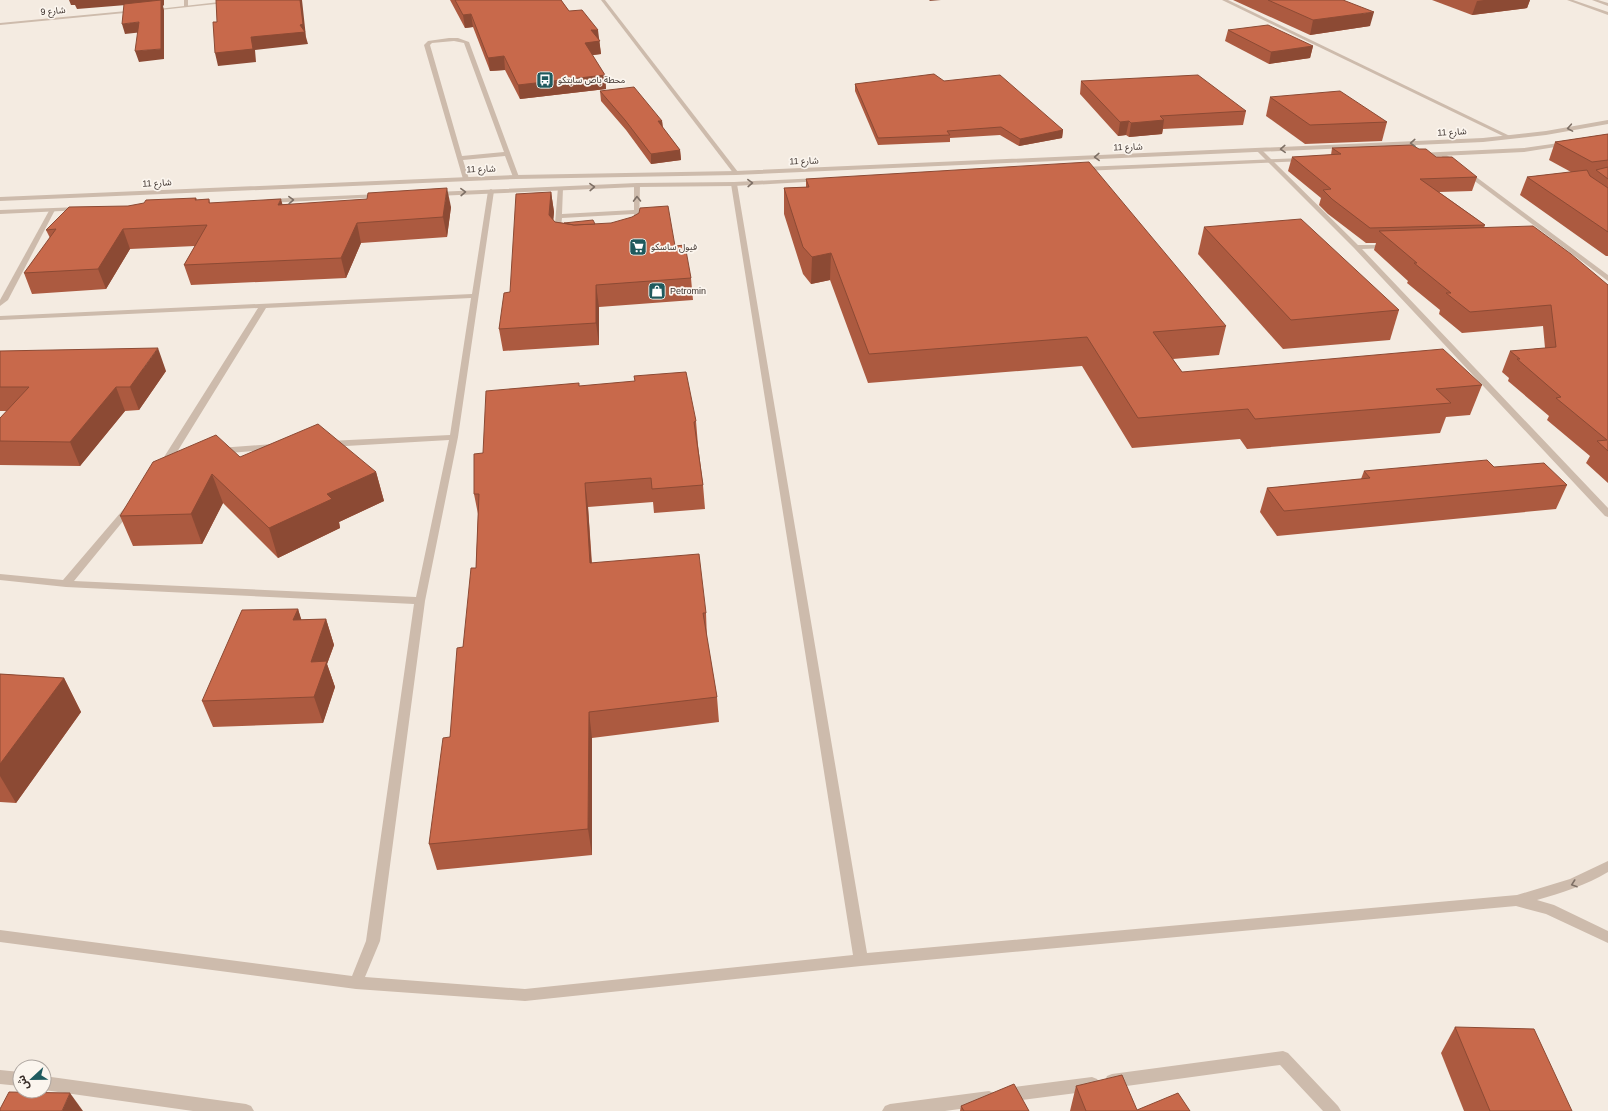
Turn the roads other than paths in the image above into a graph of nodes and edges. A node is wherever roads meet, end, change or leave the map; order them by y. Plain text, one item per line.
1 (186, 0) edge
2 (251, 0) edge
3 (602, 0) edge
4 (1224, 0) edge
5 (1569, 0) edge
6 (1594, 0) edge
7 (1608, 5) edge
8 (186, 6) junction
9 (147, 10) edge
10 (140, 11) edge
11 (1608, 14) edge
12 (0, 24) edge
13 (1608, 122) edge
14 (1509, 138) junction
15 (1574, 143) edge
16 (1259, 150) junction
17 (507, 154) junction
18 (1442, 154) junction
19 (1410, 155) edge
20 (460, 158) junction
21 (1308, 160) edge
22 (1269, 162) junction
23 (1077, 170) edge
24 (736, 173) junction
25 (516, 177) junction
26 (466, 179) junction
27 (830, 180) edge
28 (734, 184) junction
29 (637, 185) junction
30 (560, 188) junction
31 (491, 191) junction
32 (427, 194) edge
33 (387, 196) edge
34 (0, 199) edge
35 (259, 201) edge
36 (84, 209) edge
37 (52, 210) junction
38 (0, 212) edge
39 (637, 212) junction
40 (558, 216) junction
41 (633, 236) edge
42 (564, 241) edge
43 (1542, 241) edge
44 (1558, 241) junction
45 (1395, 246) edge
46 (1356, 248) junction
47 (1608, 280) edge
48 (475, 296) junction
49 (0, 304) edge
50 (263, 306) junction
51 (0, 318) edge
52 (454, 437) junction
53 (321, 445) edge
54 (281, 447) edge
55 (211, 451) edge
56 (161, 470) edge
57 (136, 500) edge
58 (1608, 514) edge
59 (0, 577) edge
60 (66, 584) junction
61 (420, 601) junction
62 (1608, 866) edge
63 (1516, 900) junction
64 (0, 936) edge
65 (1608, 937) edge
66 (861, 960) junction
67 (356, 983) junction
68 (0, 1077) edge
69 (12, 1078) edge
70 (52, 1084) edge
71 (246, 1111) edge
72 (890, 1111) edge
73 (1333, 1111) edge

1 - 8 street
2 - 8 street
3 - 24 street
4 - 14 street
5 - 11 street
6 - 7 street
8 - 9 street
10 - 12 street, شارع 9
13 -> 14 street, شارع 11
14 -> 16 street, شارع 11
15 - 18 street, شارع 11
16 - 22 street
16 -> 24 street, شارع 11
17 - 20 street
17 - 20 street
17 - 25 street
18 - 19 street, شارع 11
18 - 44 street
20 - 26 street
21 - 22 street, شارع 11
22 - 23 street, شارع 11
22 - 46 street
24 - 25 street, شارع 11
25 - 26 street, شارع 11
26 - 34 street, شارع 11
28 -> 27 street, شارع 11
28 - 29 street, شارع 11
28 - 66 street
30 -> 29 street, شارع 11
39 -> 29 street
30 - 31 street, شارع 11
30 - 40 street
32 -> 31 street, شارع 11
31 - 48 street
35 -> 33 street
36 - 37 street
37 - 38 street
37 - 49 street
39 - 40 street
39 - 41 street
40 - 42 street
43 - 44 street
44 - 47 street
45 - 46 street
46 - 58 street
48 - 50 street
48 - 52 street
50 - 51 street
50 - 56 street
52 - 53 street
52 - 61 street
54 - 55 street
57 - 60 street
59 - 60 street
60 - 61 street
61 - 67 street
62 -> 63 street
63 - 65 street
63 - 66 street
64 - 67 street
66 - 67 street
68 - 69 street
70 - 71 street
72 - 73 street

